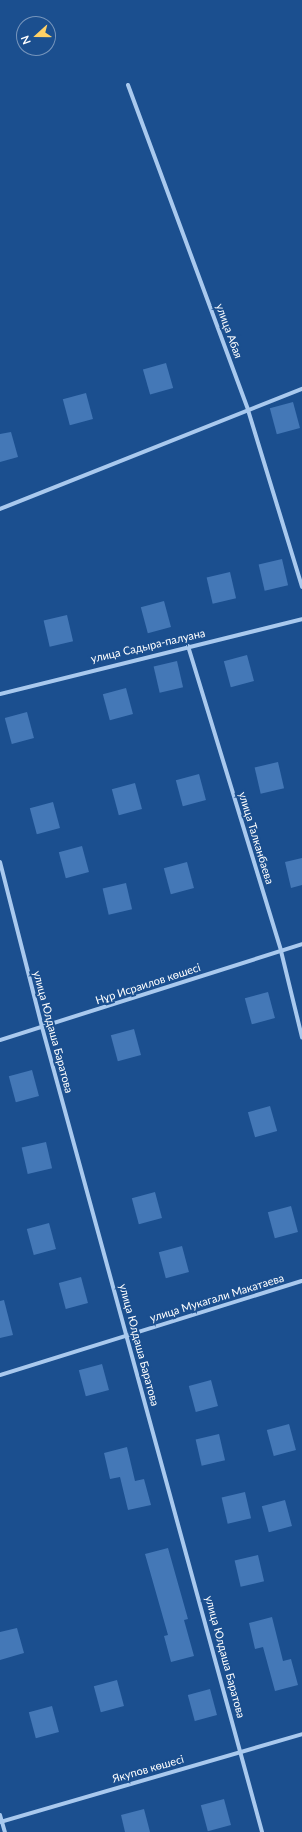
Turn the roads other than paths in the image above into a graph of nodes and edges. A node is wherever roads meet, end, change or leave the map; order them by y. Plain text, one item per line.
1 (128, 85) dead end
2 (302, 388) edge
3 (248, 410) junction
4 (0, 509) edge
5 (302, 587) edge
6 (302, 619) edge
7 (188, 646) junction
8 (0, 694) edge
9 (0, 862) edge
10 (302, 944) edge
11 (281, 951) junction
12 (42, 1027) junction
13 (302, 1037) edge
14 (0, 1040) edge
15 (302, 1281) edge
16 (128, 1335) junction
17 (0, 1375) edge
18 (302, 1734) edge
19 (242, 1751) junction
20 (0, 1815) edge
21 (1, 1822) edge
22 (5, 1832) edge
23 (262, 1832) edge

1 - 3 street, улица Абая
2 - 3 street
3 - 4 street
3 - 5 street, улица Абая
6 - 7 street, улица Садыра-палуана
7 - 8 street, улица Садыра-палуана
7 - 11 street, улица Талканбаева
9 - 12 street, улица Юлдаша Баратова
10 - 11 street, Нұр Исраилов көшесі
11 - 12 street, Нұр Исраилов көшесі
11 - 13 street, улица Талканбаева
12 - 14 street, Нұр Исраилов көшесі
12 - 16 street, улица Юлдаша Баратова
15 - 16 street, улица Мукагали Макатаева
16 - 17 street, улица Мукагали Макатаева
16 - 19 street, улица Юлдаша Баратова
18 - 19 street, Якупов көшесі
19 - 21 street, Якупов көшесі
19 - 23 street, улица Юлдаша Баратова
20 - 21 street
21 - 22 street

